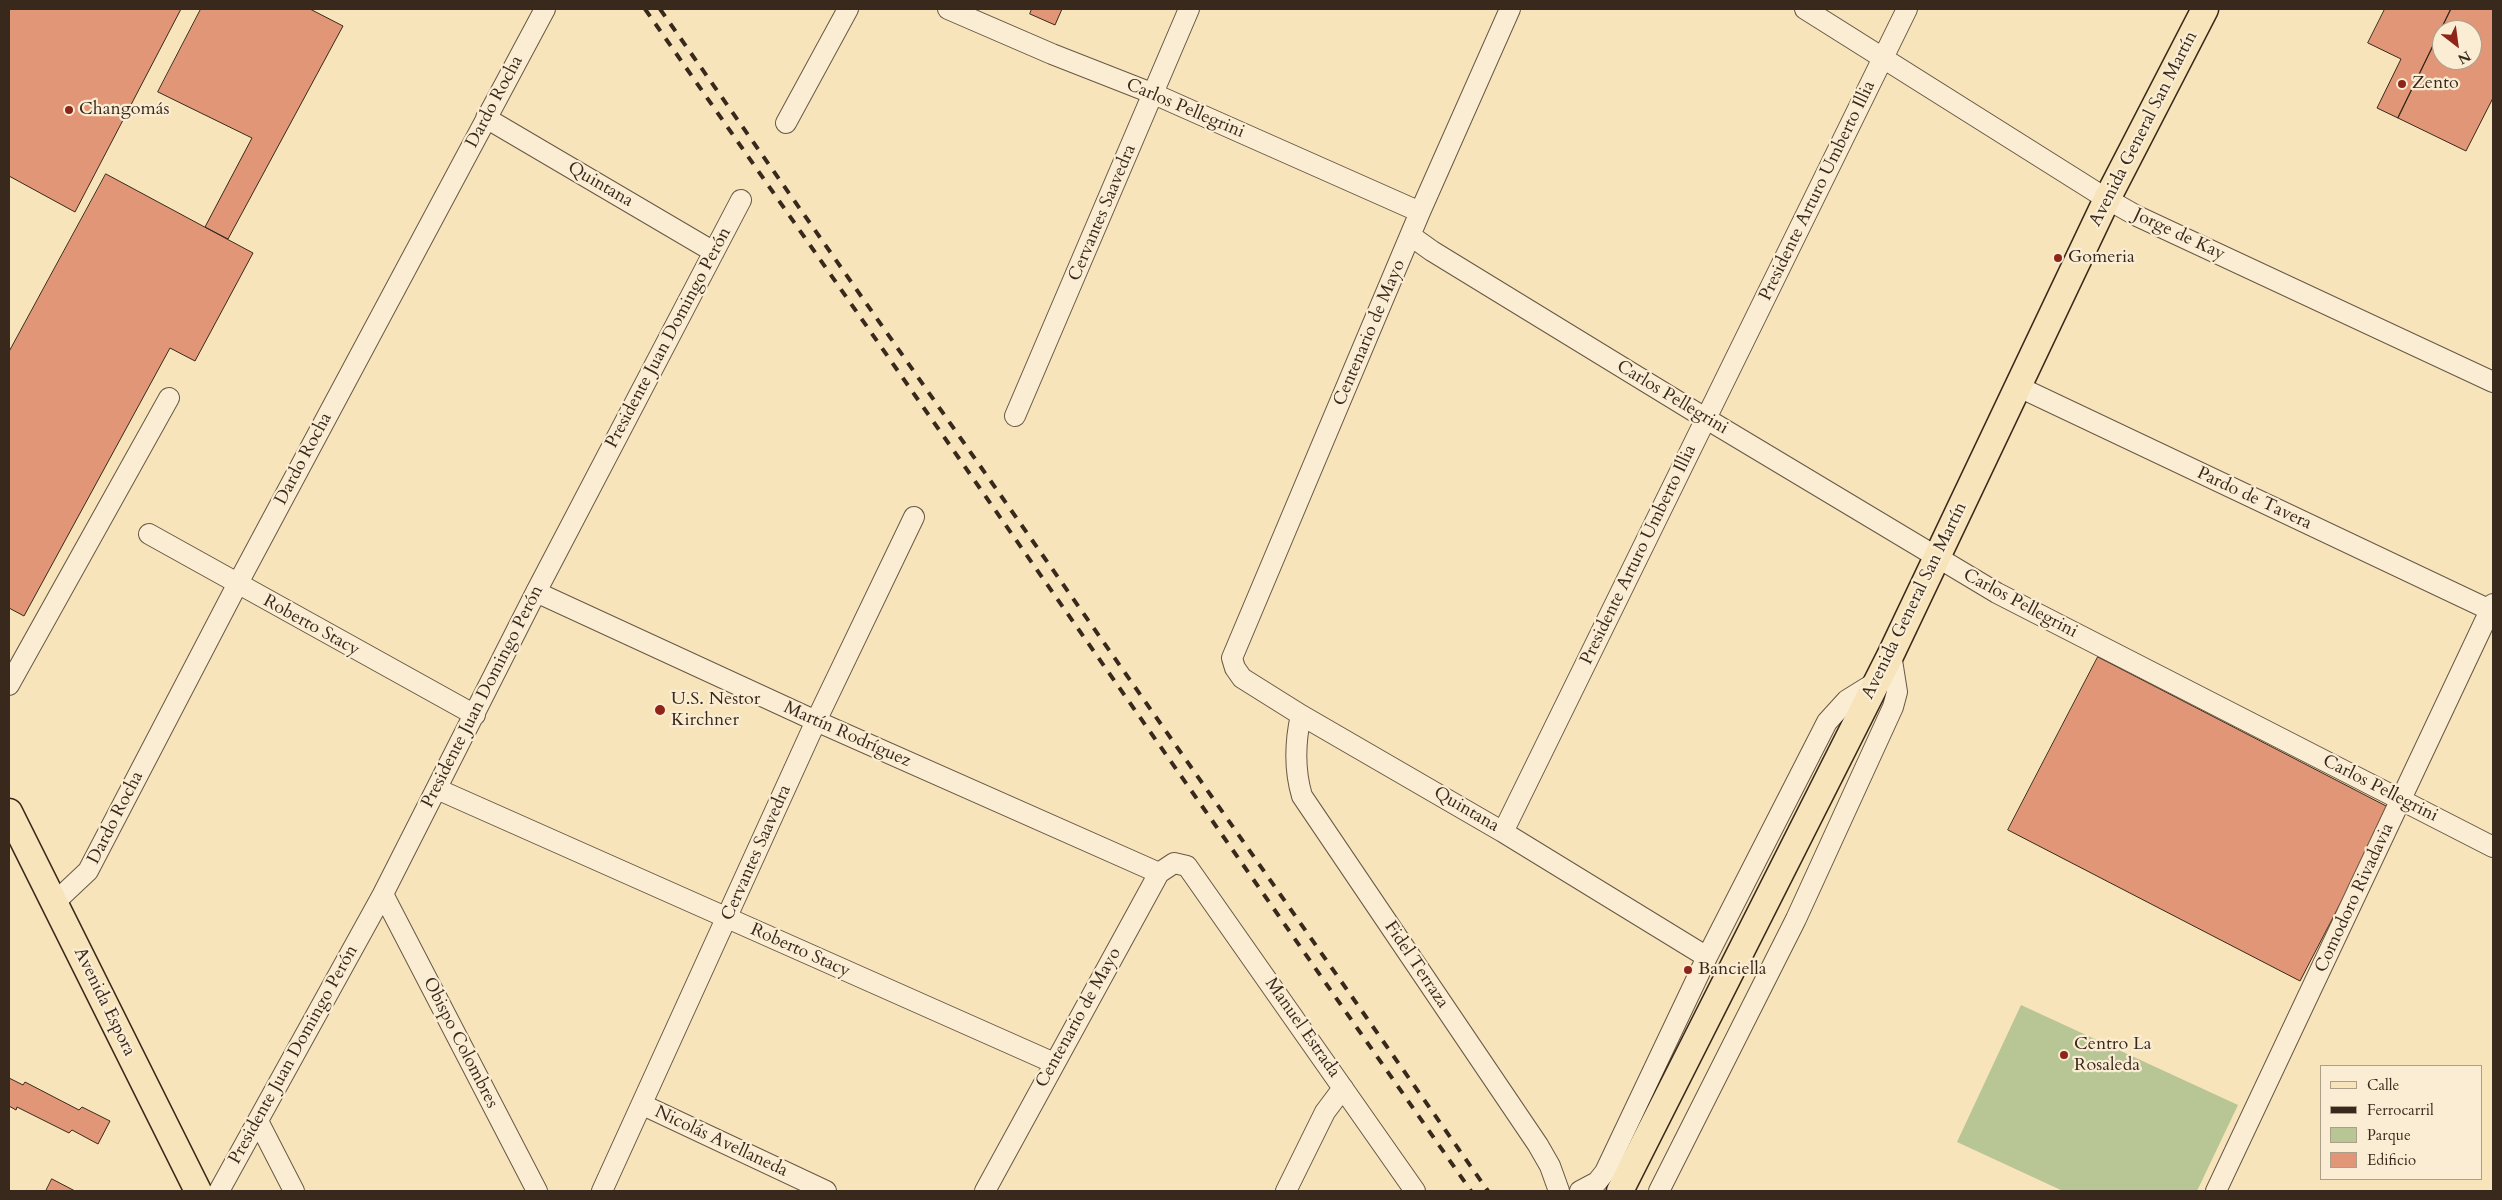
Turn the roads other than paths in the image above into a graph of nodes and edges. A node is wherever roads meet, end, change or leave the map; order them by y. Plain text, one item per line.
1 (545, 9) edge
2 (848, 9) edge
3 (948, 9) edge
4 (1189, 9) edge
5 (1510, 9) edge
6 (1805, 9) edge
7 (1908, 9) edge
8 (2205, 9) edge
9 (1884, 58) junction
10 (1154, 94) junction
11 (486, 118) junction
12 (786, 123) dead end
13 (2108, 199) junction
14 (741, 200) dead end
15 (1420, 212) junction
16 (1411, 236) junction
17 (714, 252) junction
18 (2493, 382) edge
19 (2019, 387) junction
20 (169, 398) dead end
21 (1015, 416) dead end
22 (1706, 418) junction
23 (914, 517) dead end
24 (149, 534) dead end
25 (1936, 558) junction
26 (237, 585) junction
27 (536, 592) junction
28 (2492, 607) edge
29 (1891, 654) junction
30 (1232, 658) joint
31 (1876, 682) junction
32 (9, 685) edge
33 (475, 715) junction
34 (816, 722) junction
35 (1299, 724) junction
36 (437, 790) junction
37 (2402, 799) junction
38 (9, 812) edge
39 (1503, 832) junction
40 (2493, 847) edge
41 (1159, 874) junction
42 (383, 894) junction
43 (54, 903) junction
44 (727, 919) junction
45 (1707, 957) junction
46 (1054, 1063) junction
47 (1344, 1088) junction
48 (643, 1105) junction
49 (258, 1121) junction
50 (198, 1191) edge
51 (219, 1191) edge
52 (294, 1191) edge
53 (537, 1191) edge
54 (602, 1191) edge
55 (826, 1191) edge
56 (985, 1191) edge
57 (1286, 1191) edge
58 (1416, 1191) edge
59 (1559, 1191) edge
60 (1580, 1191) edge
61 (1620, 1191) edge
62 (1659, 1191) edge
63 (2216, 1191) edge

1 - 11 street, Dardo Rocha
2 - 12 street
3 - 10 street, Carlos Pellegrini
4 - 10 street, Cervantes Saavedra
5 - 15 street, Centenario de Mayo
6 - 9 street, Jorge de Kay
7 - 9 street, Presidente Arturo Umberto Illia
8 - 13 main road, Avenida General San Martín
9 - 13 street, Jorge de Kay
9 - 22 street, Presidente Arturo Umberto Illia
10 - 15 street, Carlos Pellegrini
10 - 21 street, Cervantes Saavedra
11 - 17 street, Quintana
11 - 26 street, Dardo Rocha
13 - 18 street, Jorge de Kay
13 - 19 main road, Avenida General San Martín
14 - 17 street, Presidente Juan Domingo Perón
15 - 16 street, Centenario de Mayo
16 - 22 street, Carlos Pellegrini
16 - 30 street, Centenario de Mayo
17 - 27 street, Presidente Juan Domingo Perón
19 - 25 main road, Avenida General San Martín
19 - 28 street, Pardo de Tavera
20 - 32 street
22 - 25 street, Carlos Pellegrini
22 - 39 street, Presidente Arturo Umberto Illia
23 - 34 street, Cervantes Saavedra
24 - 26 street, Roberto Stacy
25 - 29 main road, Avenida General San Martín
25 - 37 street, Carlos Pellegrini
26 - 33 street, Roberto Stacy
26 - 43 street, Dardo Rocha
27 - 33 street, Presidente Juan Domingo Perón
27 - 34 street, Martín Rodríguez
28 - 37 street, Comodoro Rivadavia
29 - 31 main road, Avenida General San Martín
29 - 62 street
30 - 35 street, Quintana
31 - 45 street
31 - 61 main road, Avenida General San Martín
33 - 36 street, Presidente Juan Domingo Perón
34 - 41 street, Martín Rodríguez
34 - 44 street, Cervantes Saavedra
35 - 39 street, Quintana
35 - 59 street, Fidel Terraza
36 - 42 street, Presidente Juan Domingo Perón
36 - 44 street, Roberto Stacy
37 - 40 street, Carlos Pellegrini
37 - 63 street, Comodoro Rivadavia
38 - 43 main road, Avenida Espora
39 - 45 street, Quintana
41 - 46 street, Centenario de Mayo
41 - 47 street, Manuel Estrada
42 - 49 street, Presidente Juan Domingo Perón
42 - 53 street, Obispo Colombres
43 - 50 main road, Avenida Espora
44 - 46 street, Roberto Stacy
44 - 48 street, Cervantes Saavedra
45 - 60 street
46 - 56 street, Centenario de Mayo
47 - 57 street
47 - 58 street, Manuel Estrada
48 - 54 street, Cervantes Saavedra
48 - 55 street, Nicolás Avellaneda
49 - 51 street, Presidente Juan Domingo Perón
49 - 52 street

